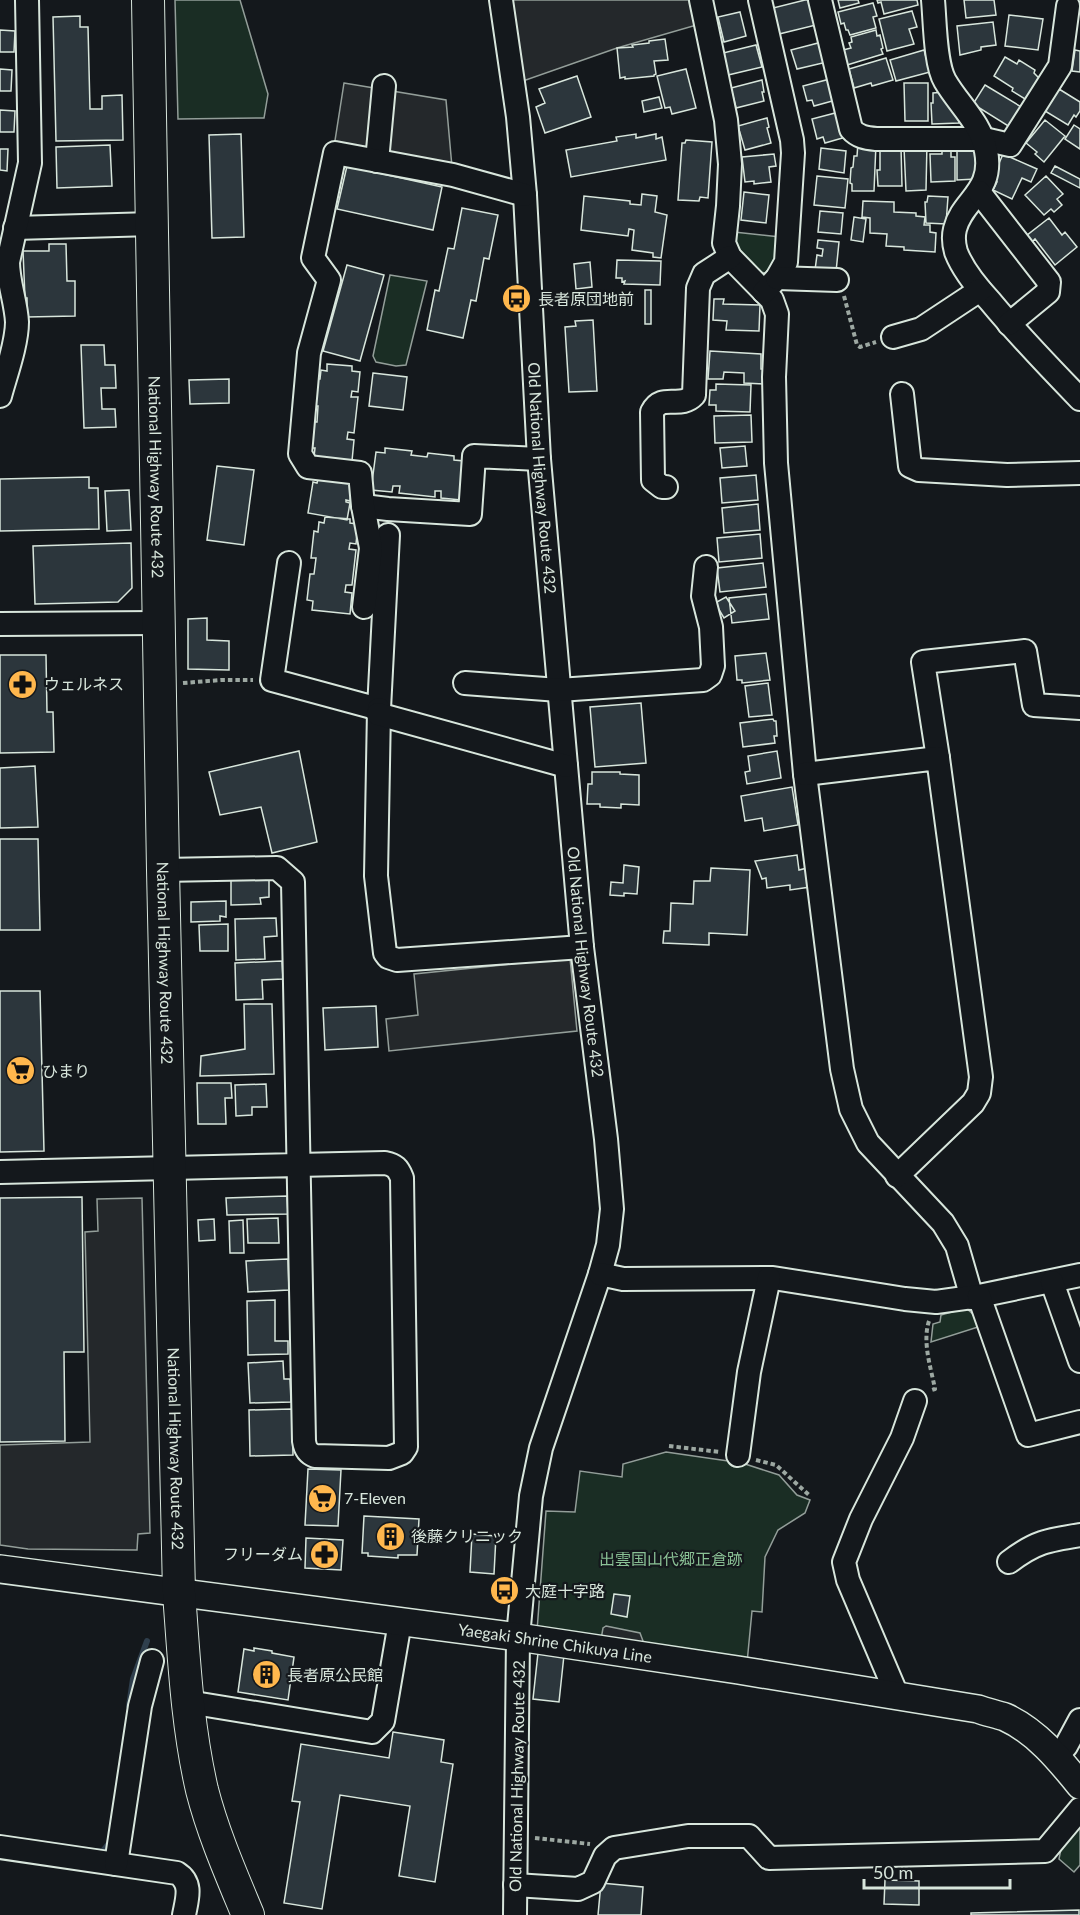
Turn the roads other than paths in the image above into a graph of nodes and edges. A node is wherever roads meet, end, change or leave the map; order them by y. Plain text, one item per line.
1 (27, 0) edge
2 (148, 0) edge
3 (501, 0) edge
4 (701, 0) edge
5 (760, 0) edge
6 (820, 0) edge
7 (933, 0) edge
8 (1068, 6) dead end
9 (384, 86) dead end
10 (984, 139) junction
11 (377, 161) junction
12 (980, 192) junction
13 (525, 195) junction
14 (152, 224) junction
15 (15, 228) junction
16 (730, 257) junction
17 (837, 280) road end
18 (771, 285) junction
19 (980, 290) junction
20 (1009, 324) junction
21 (893, 337) road end
22 (902, 394) dead end
23 (0, 396) edge
24 (1080, 399) edge
25 (539, 459) junction
26 (1080, 473) edge
27 (666, 487) dead end
28 (363, 506) junction
29 (388, 535) dead end
30 (288, 563) dead end
31 (706, 567) dead end
32 (364, 607) dead end
33 (159, 623) junction
34 (0, 624) edge
35 (465, 682) dead end
36 (560, 690) junction
37 (1080, 708) edge
38 (379, 712) junction
39 (938, 758) junction
40 (566, 766) junction
41 (805, 774) junction
42 (163, 870) junction
43 (582, 947) junction
44 (299, 1165) junction
45 (169, 1168) junction
46 (0, 1172) edge
47 (897, 1176) junction
48 (600, 1274) junction
49 (1080, 1275) edge
50 (769, 1278) junction
51 (1052, 1282) junction
52 (975, 1297) junction
53 (1080, 1361) edge
54 (915, 1401) road end
55 (1080, 1422) edge
56 (738, 1455) dead end
57 (1080, 1535) edge
58 (1008, 1562) dead end
59 (0, 1569) edge
60 (179, 1593) junction
61 (400, 1622) junction
62 (518, 1637) junction
63 (152, 1661) dead end
64 (897, 1695) junction
65 (188, 1702) junction
66 (1080, 1720) edge
67 (1057, 1756) junction
68 (1080, 1785) edge
69 (1080, 1809) edge
70 (0, 1847) edge
71 (116, 1864) junction
72 (516, 1885) junction
73 (184, 1915) edge
74 (248, 1915) edge
75 (515, 1915) edge

1 - 15 street
2 - 14 highway, National Highway Route 432
3 - 13 street, Old National Highway Route 432
4 - 16 street
5 - 18 street
6 - 10 street
7 - 10 street
8 - 10 street
9 - 11 street
10 - 12 street
11 - 13 street
11 - 28 street
12 - 19 street
12 - 20 street
13 - 25 street, Old National Highway Route 432
14 - 15 street
14 - 33 highway, National Highway Route 432
15 - 23 street
16 - 18 street
16 - 27 street
17 - 18 street
18 - 41 street
19 - 20 street
19 - 21 street
20 - 24 street
22 - 26 street
25 - 28 street
25 - 36 street, Old National Highway Route 432
28 - 32 street
29 - 38 street
30 - 38 street
31 - 36 street
33 - 34 street
33 - 42 highway, National Highway Route 432
35 - 36 street
36 - 40 street, Old National Highway Route 432
37 - 39 street
38 - 40 street
38 - 43 street
39 - 41 street
39 - 47 street
40 - 43 street, Old National Highway Route 432
41 - 47 street
42 - 44 street
42 - 45 highway, National Highway Route 432
43 - 48 street, Old National Highway Route 432
44 - 44 street
44 - 45 street
45 - 46 street
45 - 60 highway, National Highway Route 432
47 - 52 street
48 - 50 street
48 - 62 street, Old National Highway Route 432
49 - 51 street
50 - 52 street
50 - 56 street
51 - 52 street
51 - 53 street
52 - 55 street
54 - 64 street
57 - 58 street
59 - 60 main road, Yaegaki Shrine Chikuya Line
60 - 61 main road, Yaegaki Shrine Chikuya Line
60 - 65 highway, National Highway Route 432
61 - 62 main road, Yaegaki Shrine Chikuya Line
61 - 65 street
62 - 64 main road, Yaegaki Shrine Chikuya Line
62 - 72 street, Old National Highway Route 432
63 - 71 street
64 - 67 main road, Yaegaki Shrine Chikuya Line
65 - 74 highway, National Highway Route 432
66 - 67 street
67 - 68 main road, Yaegaki Shrine Chikuya Line
69 - 72 street
70 - 71 street
71 - 73 street
72 - 75 street, Old National Highway Route 432

